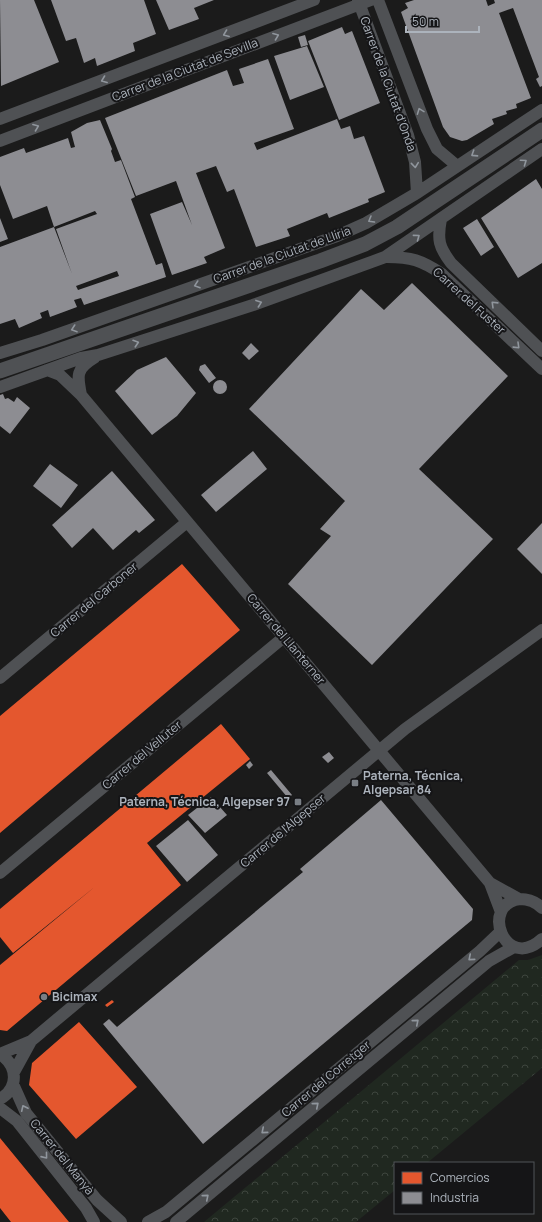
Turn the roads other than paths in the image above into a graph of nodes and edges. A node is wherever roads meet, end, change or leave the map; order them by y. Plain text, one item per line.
1 (314, 0) edge
2 (378, 0) edge
3 (363, 1) edge
4 (542, 110) edge
5 (0, 119) edge
6 (542, 130) edge
7 (0, 141) edge
8 (542, 150) edge
9 (456, 165) junction
10 (417, 193) junction
11 (441, 219) junction
12 (385, 257) junction
13 (2, 350) edge
14 (542, 351) edge
15 (98, 355) junction
16 (542, 369) edge
17 (47, 370) junction
18 (0, 371) edge
19 (0, 387) edge
20 (81, 395) junction
21 (187, 522) junction
22 (542, 630) edge
23 (284, 637) junction
24 (0, 678) edge
25 (379, 751) junction
26 (0, 873) edge
27 (490, 883) junction
28 (519, 900) junction
29 (539, 902) edge
30 (501, 912) junction
31 (500, 932) junction
32 (542, 939) edge
33 (514, 947) junction
34 (31, 1041) junction
35 (0, 1054) edge
36 (14, 1078) junction
37 (0, 1099) edge
38 (0, 1108) edge
39 (94, 1222) edge
40 (121, 1222) edge
41 (148, 1222) edge
42 (176, 1222) edge

1 -> 5 street, Carrer de la Ciutat de Sevilla
9 -> 2 street, Carrer de la Ciutat d’Onda
7 -> 3 street, Carrer de la Ciutat de Sevilla
3 -> 10 street, Carrer de la Ciutat d’Onda
4 -> 9 street, Carrer de la Ciutat de Llíria
6 - 18 street, Carrer de la Ciutat de Llíria
11 -> 8 street
9 - 10 street, Carrer de la Ciutat de Llíria
10 -> 13 street, Carrer de la Ciutat de Llíria
12 -> 11 street
14 -> 11 street, Carrer del Fuster
15 -> 12 street
12 -> 16 street, Carrer del Fuster
15 - 17 street
15 - 20 street
17 - 19 street
17 - 20 street, Carrer del Llanterner
20 - 21 street, Carrer del Llanterner
21 - 23 street, Carrer del Llanterner
21 - 24 street, Carrer del Carboner
22 - 25 street, Carrer de l'Algepser
23 - 25 street, Carrer del Llanterner
23 - 26 street, Carrer del Velluter
25 - 27 street, Carrer del Llanterner
25 - 34 street, Carrer de l'Algepser
27 - 28 street, Carrer del Llanterner
27 - 30 street, Carrer del Llanterner
28 - 29 street
28 - 30 street
30 - 31 street
31 - 33 street
31 -> 41 street, Carrer del Corretger
32 - 33 street
42 -> 33 street, Carrer del Corretger
34 - 35 street
34 - 36 street
35 - 36 street, Carrer del Manyà
36 - 37 street
40 -> 36 street, Carrer del Manyà
38 -> 39 street, Carrer del Manyà

